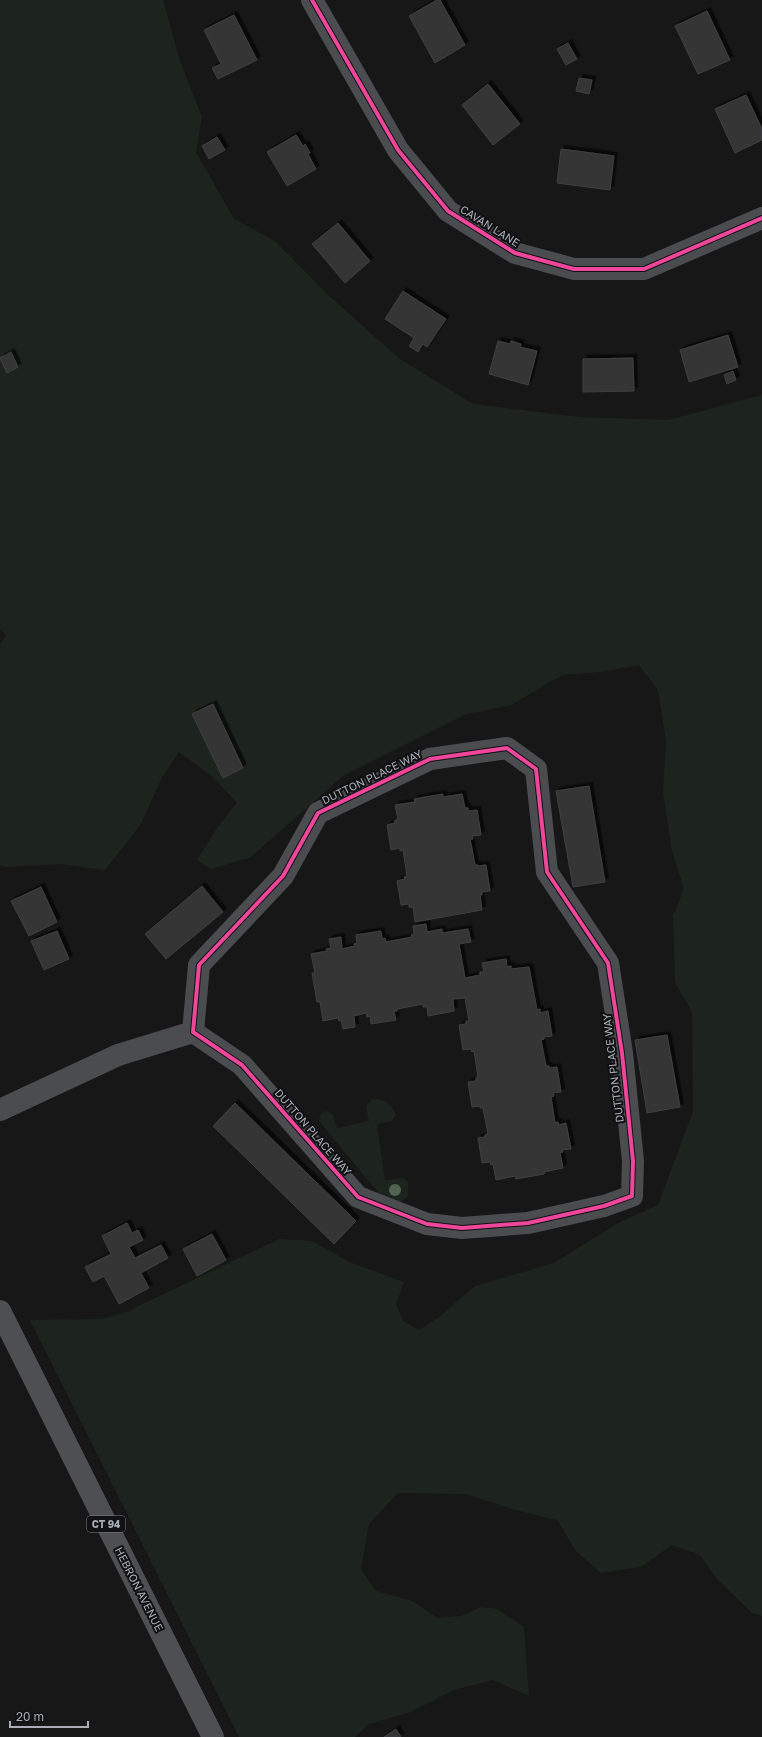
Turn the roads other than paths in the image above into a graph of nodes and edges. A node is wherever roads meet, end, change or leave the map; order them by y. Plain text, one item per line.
1 (312, 0) edge
2 (762, 218) edge
3 (193, 1032) junction
4 (0, 1110) edge
5 (0, 1311) edge
6 (213, 1737) edge

1 - 2 street, CAVAN LANE
3 - 3 street, DUTTON PLACE WAY
3 - 4 street
5 - 6 main road, HEBRON AVENUE / CT 94

